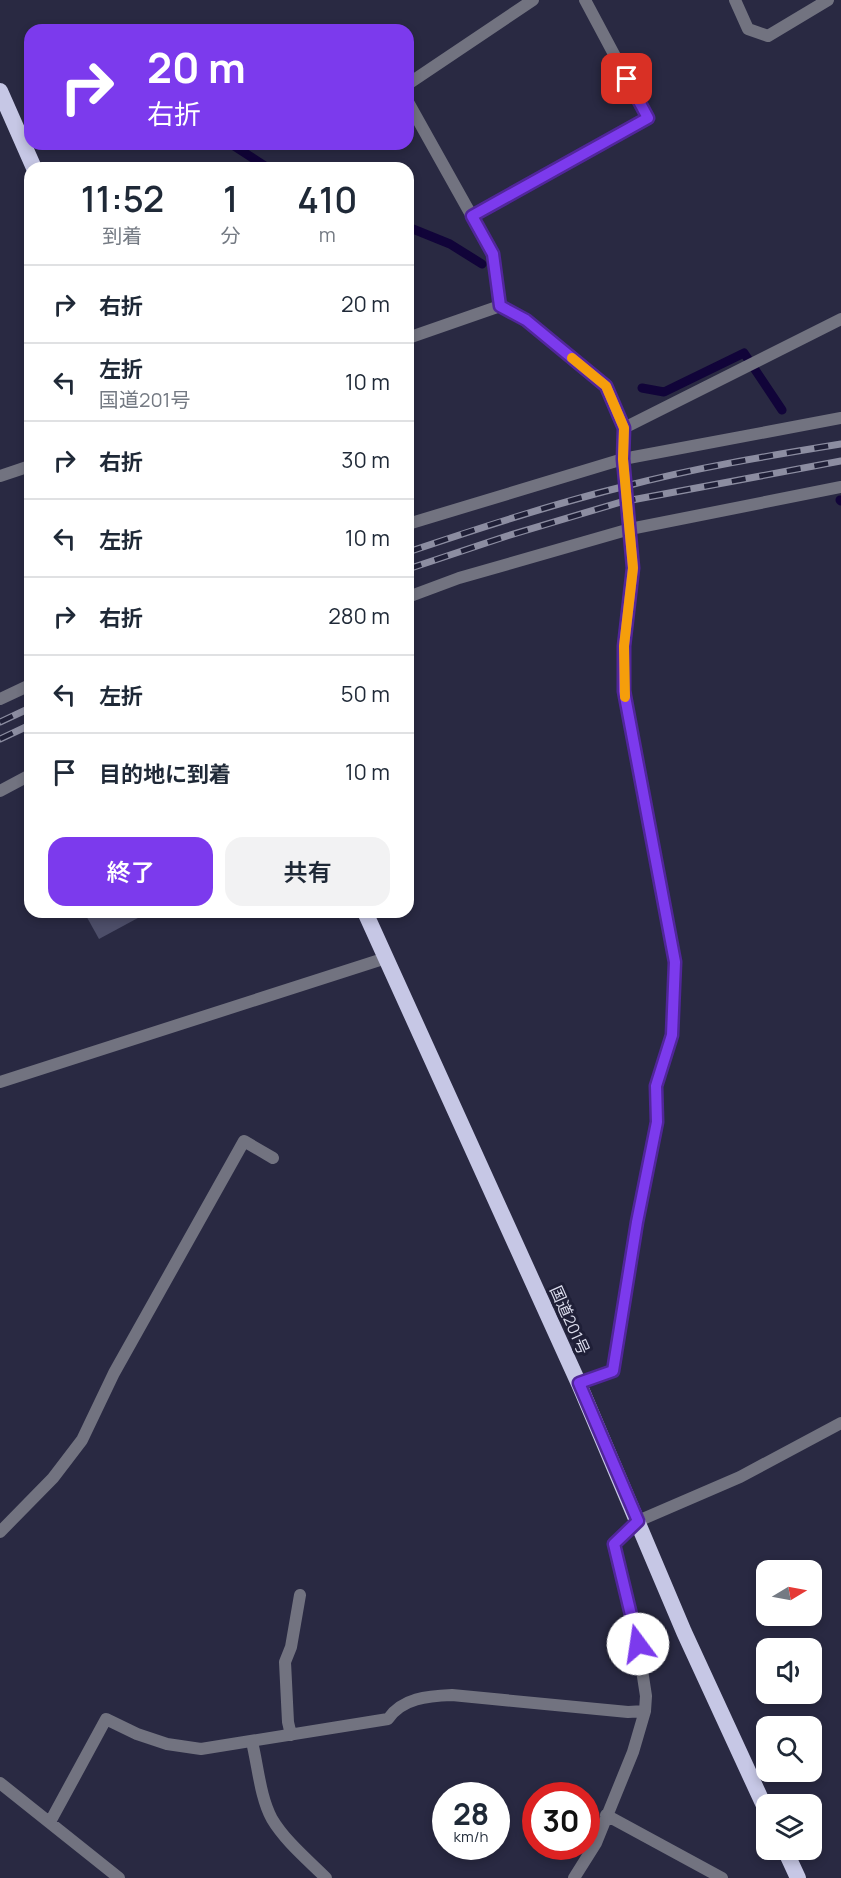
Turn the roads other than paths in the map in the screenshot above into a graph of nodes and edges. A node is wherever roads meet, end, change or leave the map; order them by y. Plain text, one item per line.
1 (533, 0) edge
2 (585, 0) edge
3 (735, 0) edge
4 (828, 0) edge
5 (414, 80) edge
6 (0, 91) edge
7 (414, 113) edge
8 (24, 145) edge
9 (472, 216) junction
10 (500, 306) junction
11 (841, 319) edge
12 (414, 336) edge
13 (841, 418) edge
14 (624, 428) junction
15 (623, 459) junction
16 (24, 468) edge
17 (0, 476) edge
18 (841, 487) edge
19 (414, 522) edge
20 (630, 529) junction
21 (414, 595) edge
22 (24, 688) edge
23 (0, 699) edge
24 (24, 778) edge
25 (0, 791) edge
26 (368, 918) edge
27 (386, 958) junction
28 (0, 1082) edge
29 (273, 1158) dead end
30 (579, 1383) junction
31 (841, 1423) edge
32 (638, 1521) junction
33 (0, 1533) edge
34 (300, 1595) dead end
35 (645, 1711) junction
36 (291, 1735) junction
37 (252, 1742) junction
38 (0, 1783) edge
39 (759, 1794) edge
40 (606, 1815) junction
41 (50, 1822) junction
42 (790, 1860) edge
43 (119, 1878) edge
44 (326, 1878) edge
45 (574, 1878) edge
46 (722, 1878) edge
47 (798, 1878) edge

1 - 5 street
2 - 9 street
3 - 4 street
6 - 8 highway
7 - 9 street
9 - 10 street
10 - 12 street
10 - 14 street
11 - 14 street
13 - 15 street
14 - 15 street
15 - 19 street
15 - 20 street
16 - 17 street
18 - 20 street
20 - 21 street
20 - 30 street
22 - 23 street
24 - 25 street
26 - 27 highway, 国道201号
27 - 28 street
27 - 30 highway, 国道201号
29 - 33 street
30 - 32 highway, 国道201号
31 - 32 street
32 - 35 street
32 - 39 highway, 国道201号
34 - 36 street
35 - 36 street
35 - 40 street
36 - 37 street
37 - 41 street
37 - 44 street
38 - 41 street
40 - 45 street
40 - 46 street
41 - 43 street
42 - 47 highway

